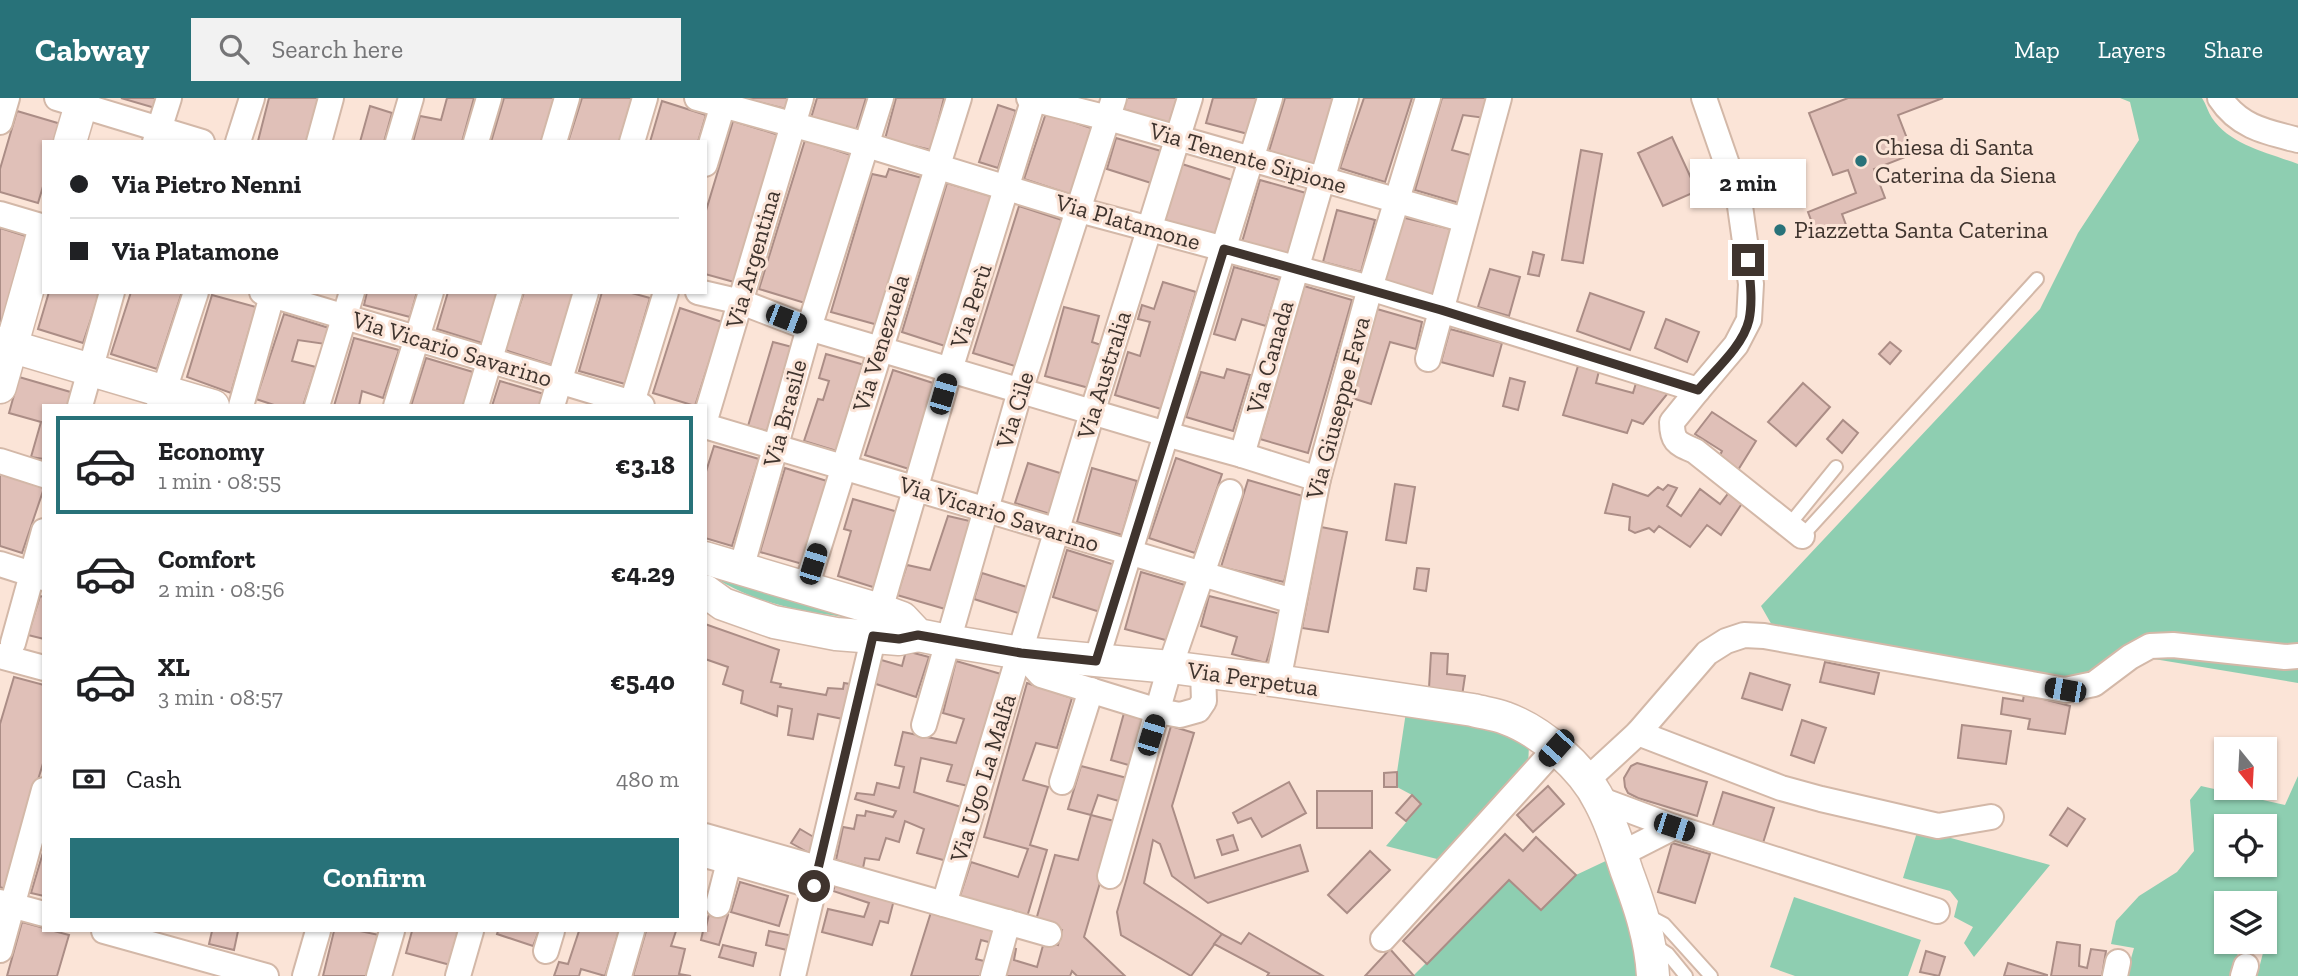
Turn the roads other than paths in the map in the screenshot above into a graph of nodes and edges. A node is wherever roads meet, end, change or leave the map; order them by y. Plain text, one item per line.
1 (7, 98) edge
2 (169, 98) edge
3 (251, 98) edge
4 (331, 98) edge
5 (411, 98) edge
6 (489, 98) edge
7 (567, 98) edge
8 (645, 98) edge
9 (697, 98) edge
10 (801, 98) edge
11 (881, 98) edge
12 (959, 98) edge
13 (1190, 98) edge
14 (1270, 98) edge
15 (1346, 98) edge
16 (1428, 98) edge
17 (1499, 98) edge
18 (1704, 98) edge
19 (2220, 98) edge
20 (2242, 98) edge
21 (1033, 99) edge
22 (74, 100) edge
23 (724, 102) edge
24 (1111, 108) edge
25 (0, 122) edge
26 (793, 124) junction
27 (157, 135) edge
28 (1177, 139) junction
29 (2298, 139) edge
30 (70, 140) edge
31 (189, 140) edge
32 (239, 140) edge
33 (320, 140) edge
34 (399, 140) edge
35 (477, 140) edge
36 (555, 140) edge
37 (633, 140) edge
38 (867, 145) junction
39 (707, 157) edge
40 (1250, 160) junction
41 (936, 167) junction
42 (1321, 178) junction
43 (1008, 188) junction
44 (1395, 200) junction
45 (1079, 210) junction
46 (0, 214) edge
47 (1465, 220) junction
48 (42, 228) edge
49 (1150, 229) junction
50 (42, 235) edge
51 (1224, 249) junction
52 (1296, 270) junction
53 (2037, 279) dead end
54 (1370, 289) junction
55 (111, 294) edge
56 (195, 294) edge
57 (269, 294) edge
58 (272, 294) edge
59 (351, 294) edge
60 (430, 294) edge
61 (509, 294) edge
62 (585, 294) edge
63 (665, 294) edge
64 (707, 294) edge
65 (741, 302) junction
66 (1441, 310) junction
67 (345, 317) junction
68 (808, 328) junction
69 (417, 338) junction
70 (6, 345) edge
71 (879, 349) junction
72 (1427, 359) dead end
73 (491, 361) junction
74 (91, 370) junction
75 (950, 370) junction
76 (559, 381) junction
77 (0, 387) edge
78 (1698, 390) junction
79 (1020, 391) junction
80 (161, 398) edge
81 (81, 404) edge
82 (200, 404) edge
83 (241, 404) edge
84 (318, 404) edge
85 (397, 404) edge
86 (477, 404) edge
87 (553, 404) edge
88 (632, 404) edge
89 (635, 404) edge
90 (1092, 412) junction
91 (707, 416) edge
92 (707, 424) edge
93 (1166, 434) junction
94 (777, 445) junction
95 (1242, 455) junction
96 (0, 461) edge
97 (843, 466) junction
98 (1836, 467) dead end
99 (42, 474) edge
100 (1318, 480) junction
101 (916, 490) junction
102 (1230, 492) dead end
103 (985, 509) junction
104 (1795, 530) junction
105 (1056, 531) junction
106 (42, 546) edge
107 (1130, 553) junction
108 (707, 559) edge
109 (0, 565) edge
110 (741, 569) junction
111 (1202, 575) junction
112 (38, 576) edge
113 (806, 588) junction
114 (707, 592) edge
115 (1293, 601) junction
116 (877, 623) junction
117 (933, 638) junction
118 (42, 651) edge
119 (3, 653) edge
120 (1021, 653) junction
121 (2298, 656) edge
122 (42, 667) edge
123 (1170, 667) junction
124 (1203, 672) junction
125 (1094, 676) junction
126 (1278, 681) junction
127 (1158, 711) junction
128 (924, 726) dead end
129 (1638, 733) junction
130 (1556, 748) junction
131 (1062, 782) dead end
132 (1593, 790) junction
133 (42, 796) edge
134 (1991, 817) dead end
135 (1674, 827) junction
136 (707, 837) edge
137 (1621, 854) junction
138 (707, 856) edge
139 (729, 862) junction
140 (816, 876) junction
141 (1110, 876) dead end
142 (6, 904) edge
143 (944, 904) junction
144 (718, 905) dead end
145 (1937, 911) dead end
146 (42, 913) edge
147 (1008, 922) junction
148 (1646, 927) junction
149 (108, 932) edge
150 (318, 932) edge
151 (392, 932) edge
152 (471, 932) edge
153 (632, 932) edge
154 (1049, 934) dead end
155 (1383, 939) dead end
156 (0, 950) edge
157 (266, 976) edge
158 (305, 976) edge
159 (379, 976) edge
160 (458, 976) edge
161 (619, 976) edge
162 (793, 976) edge
163 (993, 976) edge
164 (1653, 976) edge
165 (1686, 976) edge
166 (1711, 976) edge

1 - 25 street
2 - 27 street
3 - 32 street
4 - 33 street
5 - 34 street
6 - 35 street
7 - 36 street
8 - 37 street
9 - 23 street, Via Platamone
10 - 26 street, Via Argentina
11 - 38 street, Via Brasile
12 - 41 street, Via Venezuela
13 - 28 street, Via Australia
14 - 40 street
15 - 42 street, Via Canada
16 - 44 street, Via Giuseppe Fava
17 - 47 street
18 - 78 street
19 - 29 street
20 - 29 street
21 - 24 street, Via Tenente Sipione
21 - 43 street, Via Perù
22 - 27 street
22 - 30 street
23 - 26 street, Via Platamone
23 - 39 street
24 - 28 street, Via Tenente Sipione
24 - 45 street, Via Cile
26 - 38 street, Via Platamone
26 - 65 street, Via Argentina
27 - 31 street
28 - 40 street, Via Tenente Sipione
28 - 49 street, Via Australia
38 - 41 street, Via Platamone
38 - 68 street, Via Brasile
40 - 42 street, Via Tenente Sipione
40 - 51 street
41 - 43 street, Via Platamone
41 - 71 street, Via Venezuela
42 - 44 street, Via Tenente Sipione
42 - 52 street, Via Canada
43 - 45 street, Via Platamone
43 - 75 street, Via Perù
44 - 47 street, Via Tenente Sipione
44 - 54 street, Via Giuseppe Fava
45 - 49 street, Via Platamone
45 - 79 street, Via Cile
46 - 48 street
47 - 66 street
49 - 51 street, Via Platamone
49 - 90 street, Via Australia
50 - 70 street
51 - 52 street, Via Platamone
51 - 93 street
52 - 54 street, Via Platamone
52 - 95 street, Via Canada
53 - 104 lane
54 - 66 street, Via Platamone
54 - 100 street, Via Giuseppe Fava
55 - 74 street
56 - 80 street
57 - 83 street
58 - 67 street, Via Vicario Savarino
59 - 67 street
60 - 69 street
61 - 73 street
62 - 76 street
63 - 89 street
64 - 65 street
65 - 68 street
65 - 91 street, Via Argentina
66 - 72 street
66 - 78 street, Via Platamone
67 - 69 street, Via Vicario Savarino
67 - 84 street
68 - 71 street
68 - 94 street, Via Brasile
69 - 73 street, Via Vicario Savarino
69 - 85 street
70 - 74 street
70 - 77 street
71 - 75 street
71 - 97 street, Via Venezuela
73 - 76 street, Via Vicario Savarino
73 - 86 street
74 - 80 street
74 - 81 street
75 - 79 street
75 - 101 street, Via Perù
76 - 87 street
76 - 88 street, Via Vicario Savarino
78 - 104 street
79 - 90 street
79 - 103 street, Via Cile
80 - 82 street
90 - 93 street
90 - 105 street, Via Australia
92 - 94 street, Via Vicario Savarino
93 - 95 street
93 - 107 street
94 - 97 street, Via Vicario Savarino
94 - 110 street, Via Brasile
95 - 100 street
96 - 99 street
97 - 101 street, Via Vicario Savarino
97 - 113 street, Via Venezuela
98 - 104 lane
100 - 115 street, Via Giuseppe Fava
101 - 103 street, Via Vicario Savarino
101 - 116 street, Via Perù
102 - 111 street
103 - 105 street, Via Vicario Savarino
103 - 117 street, Via Cile
105 - 107 street, Via Vicario Savarino
105 - 120 street, Via Australia
106 - 112 street
107 - 111 street, Via Vicario Savarino
107 - 125 street
108 - 110 street
109 - 112 street
110 - 113 street
111 - 115 street, Via Vicario Savarino
111 - 123 street
112 - 119 street
113 - 116 street
114 - 116 street
115 - 126 street, Via Giuseppe Fava
116 - 117 street, Via Perpetua
116 - 140 street, Via Perù
117 - 120 street, Via Perpetua
117 - 128 street, Via Cile
118 - 119 street
119 - 122 street
120 - 125 street, Via Perpetua
120 - 143 street, Via Ugo La Malfa
121 - 129 street
123 - 124 street, Via Perpetua
123 - 125 street, Via Perpetua
123 - 127 street
124 - 126 street, Via Perpetua
124 - 127 street
125 - 127 street
125 - 131 street
126 - 130 street, Via Perpetua
127 - 141 street
129 - 132 street
129 - 134 street
130 - 132 street, Via Perpetua
130 - 155 street
132 - 135 street
132 - 137 street, Via Perpetua
133 - 142 street
135 - 137 street
135 - 145 street
136 - 140 street
137 - 148 street, Via Perpetua
138 - 139 street
139 - 140 street
139 - 144 street
140 - 143 street
140 - 162 street, Via Perù
142 - 146 street
142 - 156 street
143 - 147 street
147 - 154 street
147 - 163 street
148 - 164 street, Via Perpetua
148 - 165 lane
148 - 166 lane
149 - 157 street
150 - 158 street
151 - 159 street
152 - 160 street
153 - 161 street

